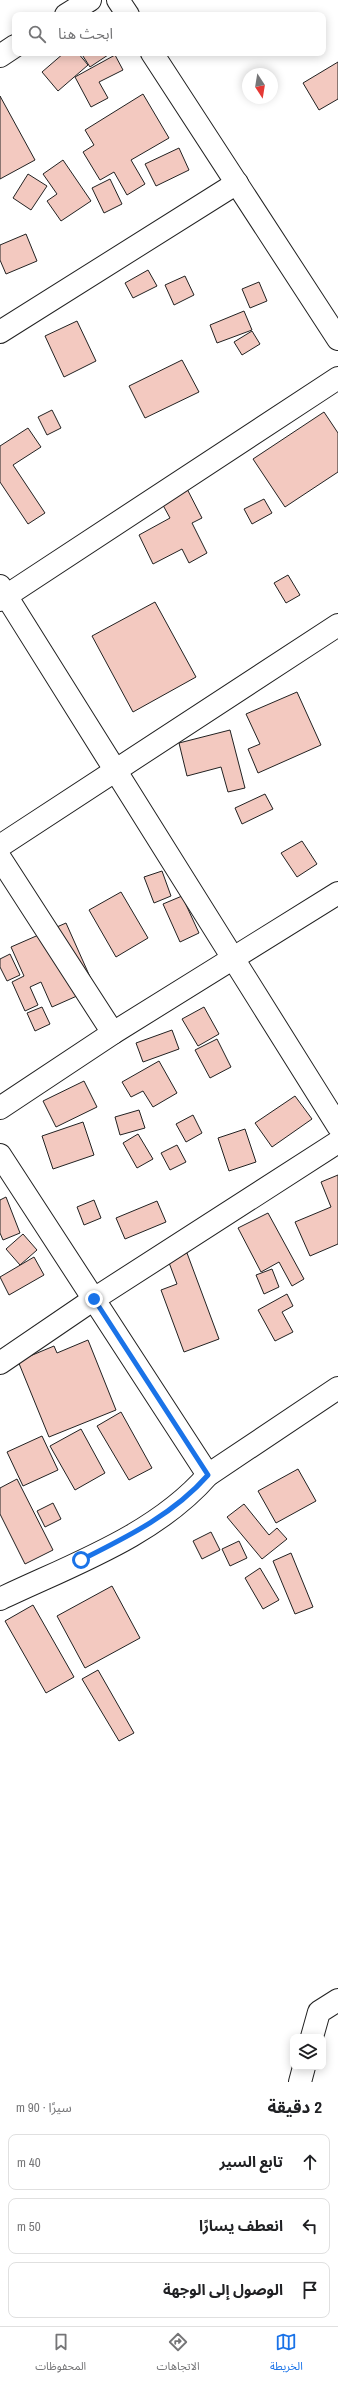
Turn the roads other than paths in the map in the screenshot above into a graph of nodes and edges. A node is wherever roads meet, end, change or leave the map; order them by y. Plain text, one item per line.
1 (90, 0) edge
2 (118, 0) edge
3 (71, 12) edge
4 (126, 12) edge
5 (12, 48) edge
6 (0, 56) edge
7 (154, 56) edge
8 (237, 183) junction
9 (0, 332) edge
10 (338, 338) edge
11 (338, 378) edge
12 (2, 594) edge
13 (338, 625) edge
14 (116, 772) junction
15 (0, 846) edge
16 (0, 858) edge
17 (338, 892) edge
18 (234, 959) junction
19 (113, 1033) junction
20 (0, 1108) edge
21 (338, 1126) edge
22 (338, 1142) edge
23 (0, 1155) edge
24 (94, 1299) junction
25 (0, 1363) edge
26 (338, 1388) edge
27 (208, 1475) junction
28 (0, 1599) edge
29 (338, 2000) edge
30 (313, 2034) edge
31 (303, 2070) edge
32 (300, 2082) edge

1 - 3 street
2 - 4 street
5 - 6 street
7 - 8 street
8 - 9 street
8 - 10 street
11 - 12 street
12 - 14 street
13 - 14 street
14 - 15 street
14 - 18 street
16 - 19 street
17 - 18 street
18 - 19 street
18 - 21 street
19 - 20 street
22 - 24 street
23 - 24 street
24 - 25 street
24 - 27 street
26 - 27 street
27 - 28 street
29 - 30 street
31 - 32 street

